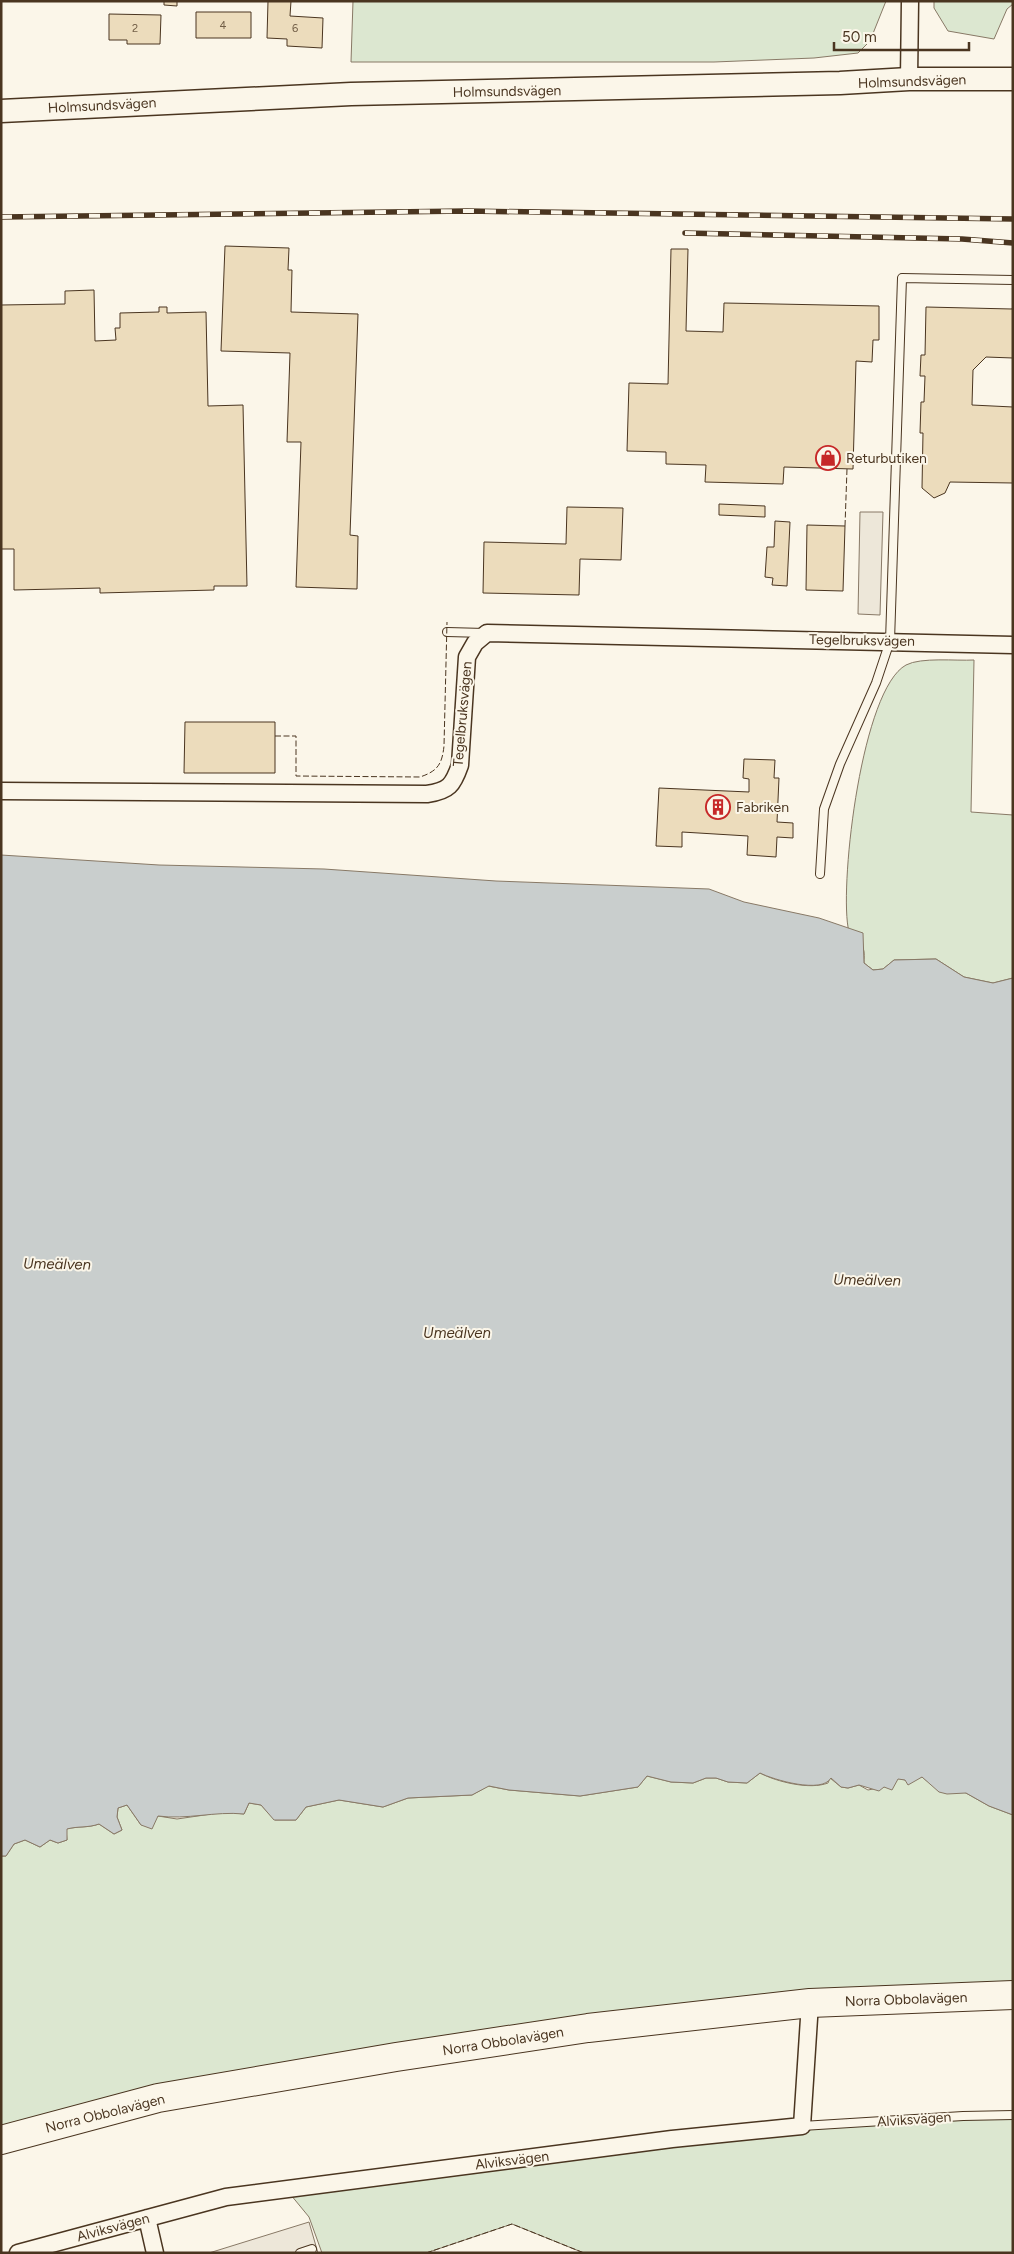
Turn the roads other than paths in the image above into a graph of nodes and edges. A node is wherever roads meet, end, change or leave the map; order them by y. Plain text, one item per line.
1 (910, 1) edge
2 (909, 79) junction
3 (1013, 79) edge
4 (1, 110) edge
5 (1013, 280) edge
6 (447, 632) dead end
7 (487, 633) junction
8 (890, 641) junction
9 (1013, 645) edge
10 (1, 791) edge
11 (820, 874) dead end
12 (1013, 1996) edge
13 (810, 2003) junction
14 (1013, 2115) edge
15 (802, 2126) junction
16 (1, 2140) edge
17 (147, 2218) junction
18 (312, 2249) dead end
19 (18, 2253) edge
20 (155, 2253) edge
21 (300, 2253) edge

1 - 2 street
2 - 3 main road, Holmsundsvägen
2 - 4 main road, Holmsundsvägen
5 - 8 lane
6 - 7 lane
7 - 8 street, Tegelbruksvägen
7 - 10 street, Tegelbruksvägen
8 - 9 street, Tegelbruksvägen
8 - 11 lane
12 - 13 highway, Norra Obbolavägen
13 - 15 street
13 - 16 highway, Norra Obbolavägen
14 - 15 lane, Alviksvägen
15 - 17 street, Alviksvägen
17 - 19 street, Alviksvägen
17 - 20 street
18 - 21 lane

